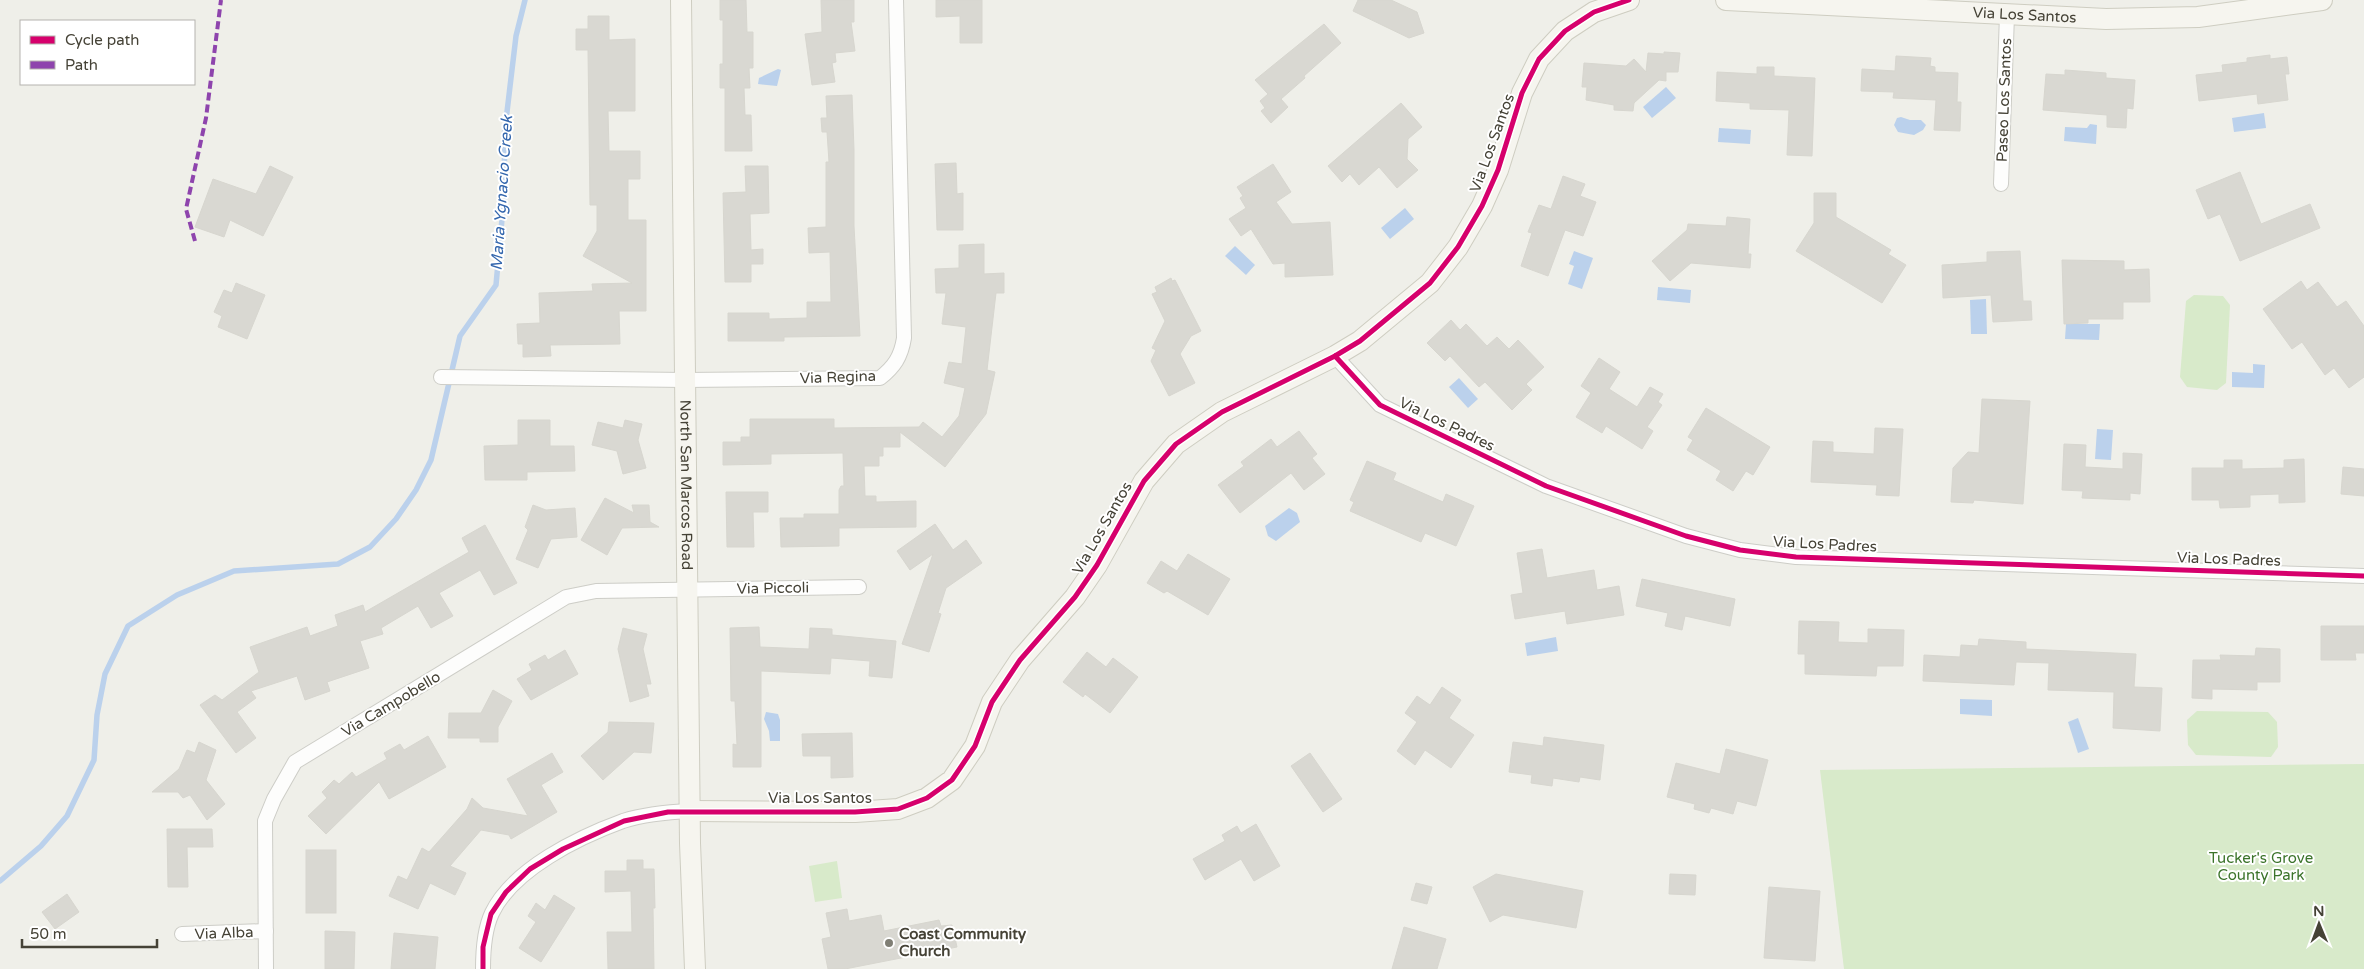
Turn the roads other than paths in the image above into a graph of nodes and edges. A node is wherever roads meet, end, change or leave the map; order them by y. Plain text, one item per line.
1 (681, 0) edge
2 (896, 0) edge
3 (1629, 0) edge
4 (1726, 0) edge
5 (2322, 0) edge
6 (2007, 16) junction
7 (2002, 184) dead end
8 (1336, 356) junction
9 (441, 377) dead end
10 (684, 380) junction
11 (2364, 576) edge
12 (859, 587) dead end
13 (686, 589) junction
14 (691, 811) junction
15 (266, 932) junction
16 (182, 934) dead end
17 (266, 969) edge
18 (483, 969) edge
19 (695, 969) edge

1 - 10 street, North San Marcos Road
2 - 10 street, Via Regina
3 - 8 street, Via Los Santos
4 - 6 street, Via Los Santos
5 - 6 street, Via Los Santos
6 - 7 street, Paseo Los Santos
8 - 11 street, Via Los Padres
8 - 14 street, Via Los Santos
9 - 10 street, Via Regina
10 - 13 street, North San Marcos Road
12 - 13 street, Via Piccoli
13 - 14 street, North San Marcos Road
13 - 15 street, Via Campobello
14 - 18 street
14 - 19 street, North San Marcos Road
15 - 16 street, Via Alba
15 - 17 street, Via Campobello

